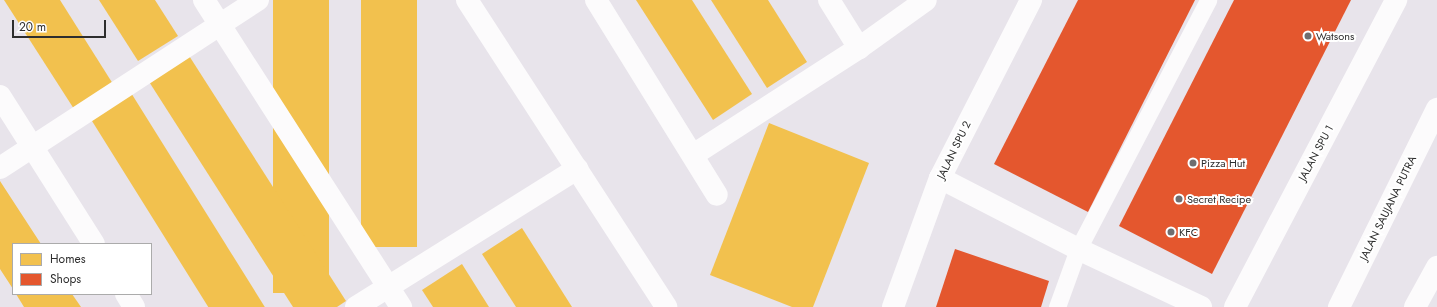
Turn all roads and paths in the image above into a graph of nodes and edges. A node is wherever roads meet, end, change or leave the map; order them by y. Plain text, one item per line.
1 (204, 0) edge
2 (258, 0) edge
3 (467, 0) edge
4 (596, 0) edge
5 (829, 0) edge
6 (926, 0) edge
7 (1031, 0) edge
8 (1208, 0) edge
9 (1396, 0) edge
10 (220, 24) junction
11 (858, 48) junction
12 (0, 96) edge
13 (1437, 109) edge
14 (33, 146) junction
15 (693, 155) junction
16 (0, 168) edge
17 (577, 169) junction
18 (940, 178) junction
19 (717, 195) dead end
20 (93, 243) edge
21 (1078, 249) junction
22 (1437, 267) edge
23 (388, 287) junction
24 (127, 295) edge
25 (134, 307) edge
26 (356, 307) edge
27 (401, 307) edge
28 (666, 307) edge
29 (893, 307) edge
30 (1057, 307) edge
31 (1201, 307) edge
32 (1235, 307) edge
33 (1339, 307) edge
34 (1415, 307) edge

1 - 10 street
2 - 10 street
3 - 17 street
4 - 15 street
5 - 11 street
6 - 11 street
7 - 18 street, JALAN SPU 2
8 - 21 lane
9 - 32 street, JALAN SPU 1
10 - 14 street
10 - 23 street
11 - 15 street
12 - 14 street
13 - 33 street, JALAN SAUJANA PUTRA
14 - 16 street
14 - 20 street
15 - 19 street
17 - 23 street
17 - 28 street
18 - 21 street
18 - 29 street, JALAN SPU 2
21 - 30 lane
21 - 31 street
22 - 34 street
23 - 26 street
23 - 27 street
24 - 25 street

